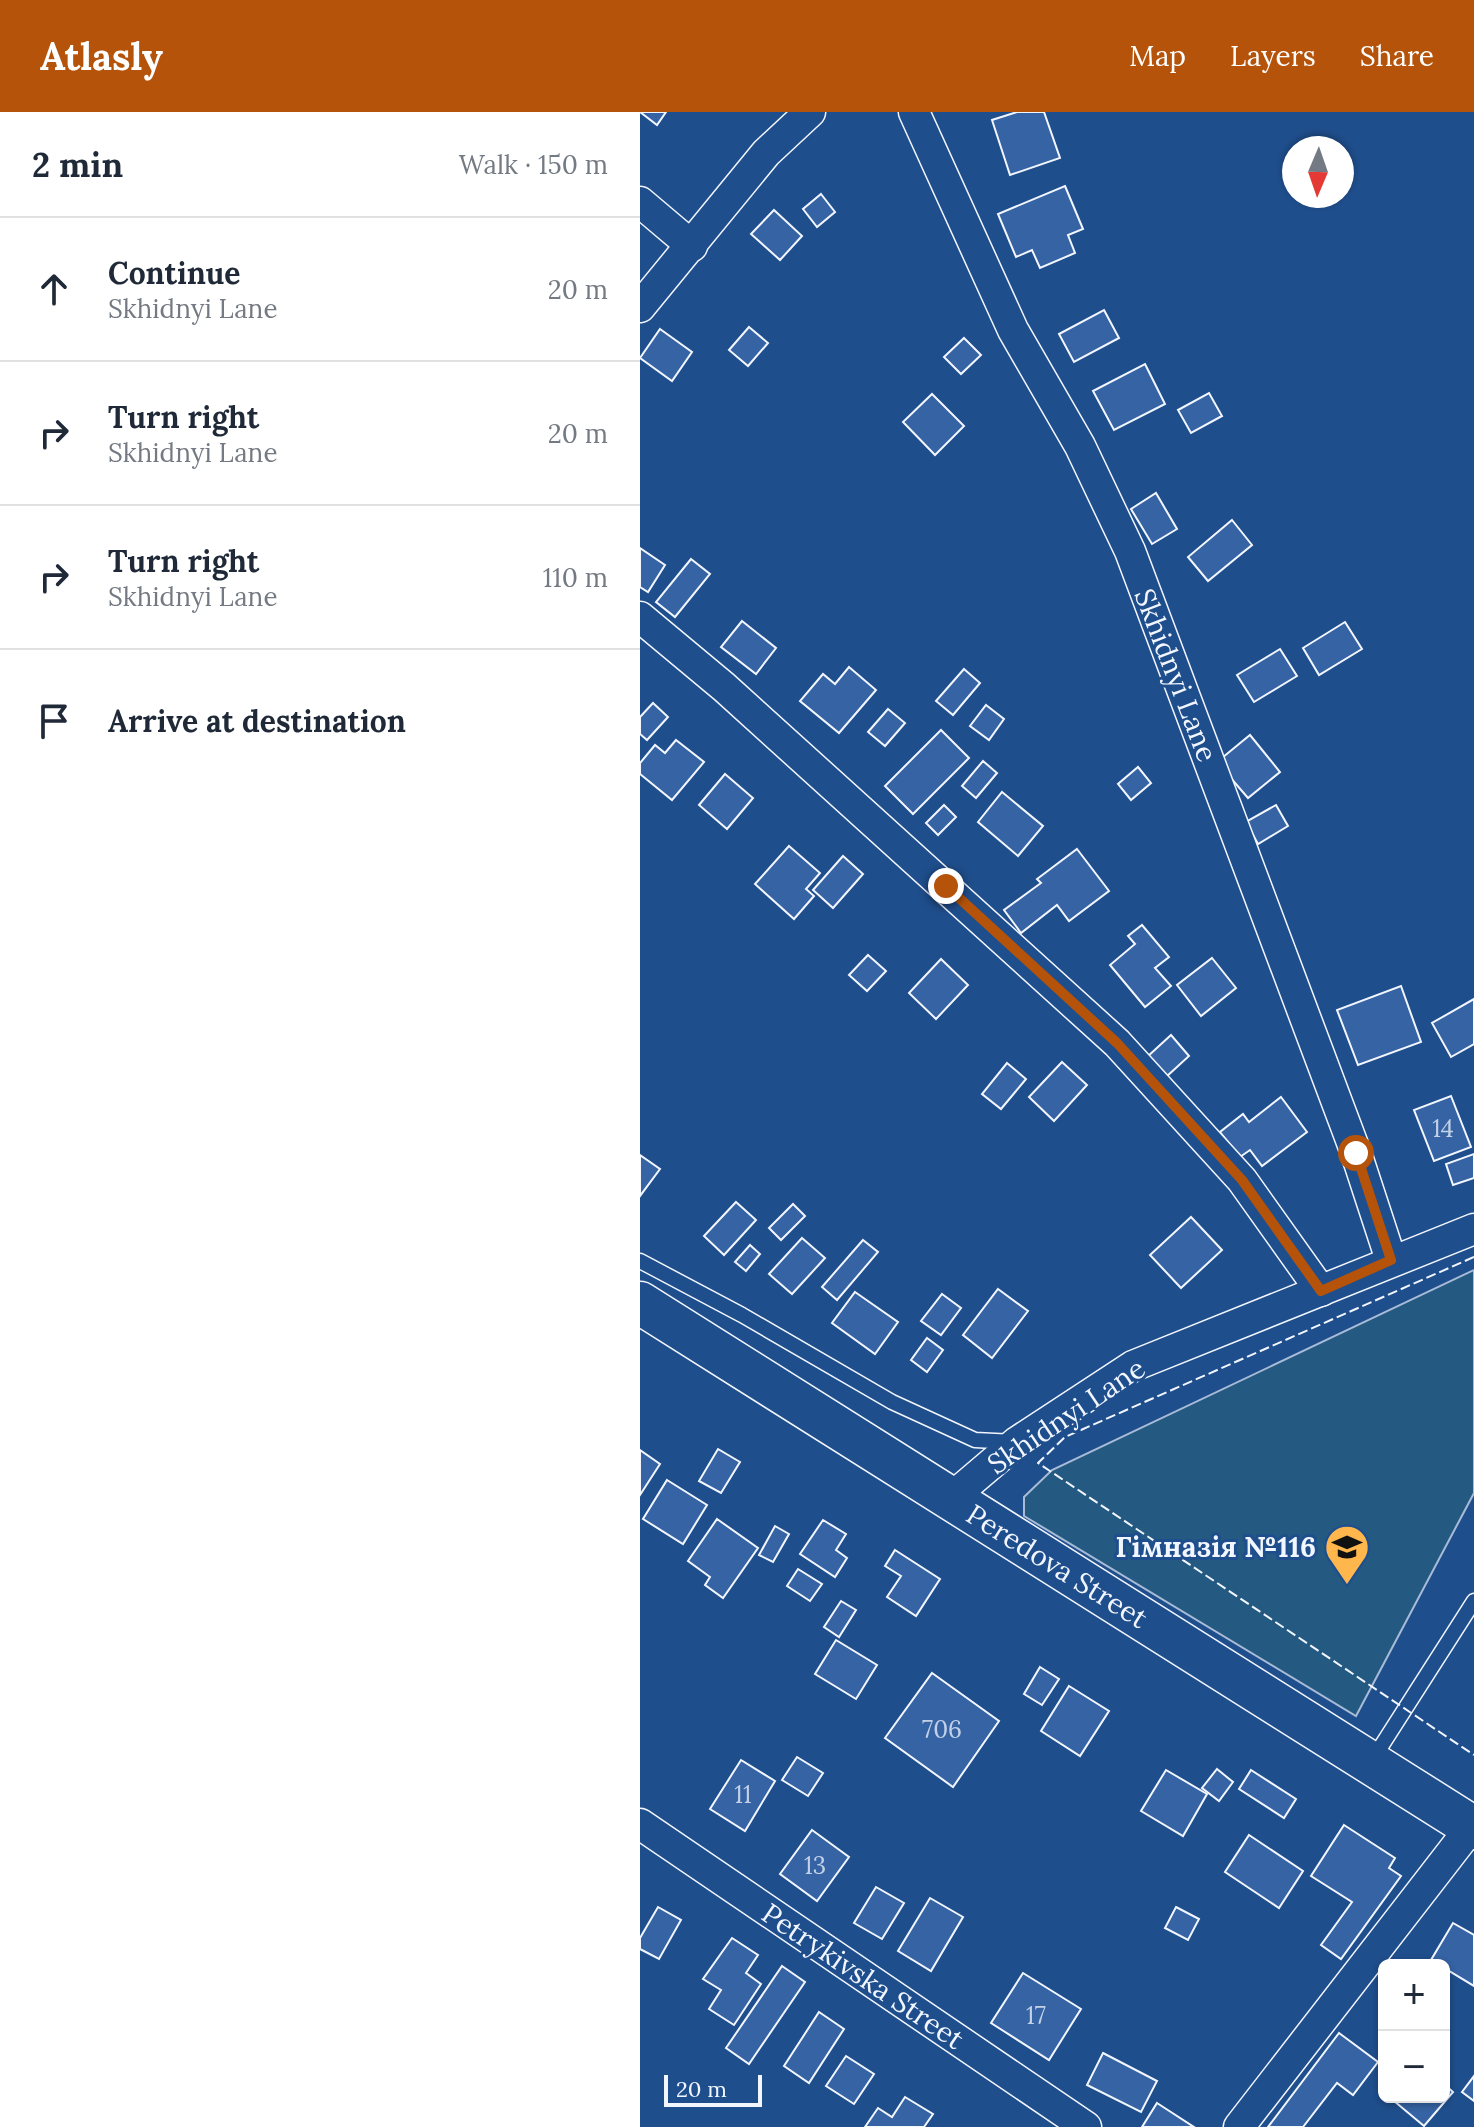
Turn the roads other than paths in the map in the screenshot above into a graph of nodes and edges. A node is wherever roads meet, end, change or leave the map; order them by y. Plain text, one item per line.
1 (810, 112) edge
2 (914, 112) edge
3 (640, 202) edge
4 (692, 246) junction
5 (640, 307) edge
6 (640, 617) edge
7 (1474, 1229) edge
8 (1391, 1260) junction
9 (640, 1261) edge
10 (1321, 1291) junction
11 (641, 1303) edge
12 (1017, 1442) junction
13 (950, 1499) junction
14 (1474, 1601) edge
15 (1371, 1762) junction
16 (640, 1824) edge
17 (1473, 1827) edge
18 (1086, 2127) edge
19 (1239, 2127) edge

1 - 4 street
2 - 8 street, Skhidnyi Lane
3 - 4 street
4 - 5 street
6 - 10 street
7 - 8 street, Skhidnyi Lane
8 - 10 street, Skhidnyi Lane
9 - 12 lane
10 - 12 street, Skhidnyi Lane
11 - 13 street, Peredova Street
12 - 13 street, Skhidnyi Lane
13 - 15 street, Peredova Street
14 - 15 lane
15 - 17 street, Peredova Street
16 - 18 street, Petrykivska Street
17 - 19 street

